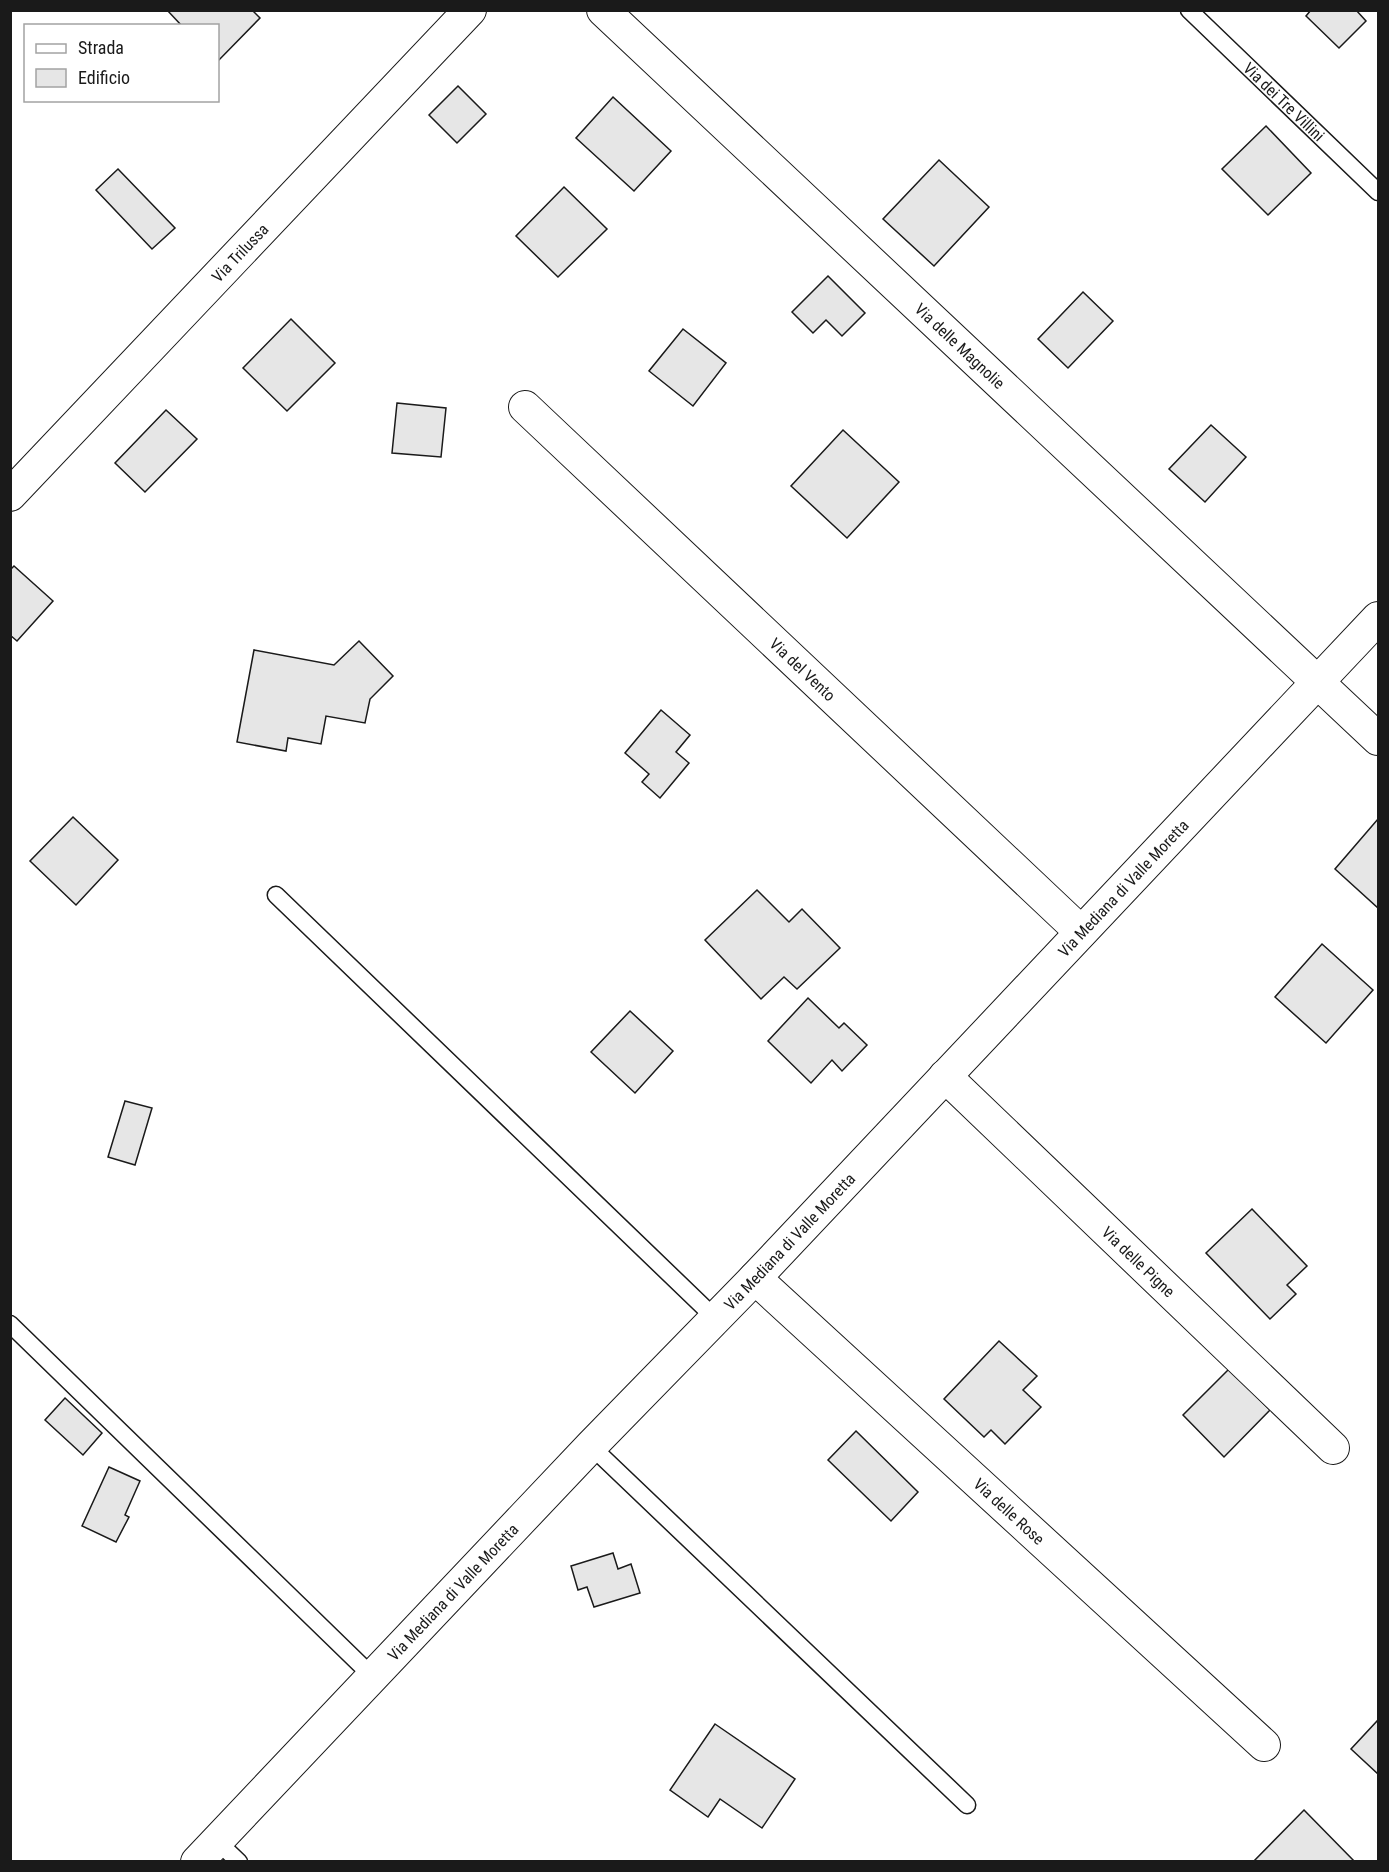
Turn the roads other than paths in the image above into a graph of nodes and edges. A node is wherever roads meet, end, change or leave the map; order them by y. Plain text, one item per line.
1 (470, 10) edge
2 (603, 10) edge
3 (1189, 10) edge
4 (1378, 192) edge
5 (525, 407) dead end
6 (10, 495) edge
7 (1378, 618) edge
8 (1318, 682) junction
9 (1378, 739) edge
10 (276, 895) dead end
11 (1081, 932) junction
12 (945, 1076) junction
13 (755, 1278) junction
14 (715, 1318) junction
15 (10, 1324) edge
16 (591, 1446) junction
17 (1333, 1448) dead end
18 (372, 1676) junction
19 (1264, 1745) dead end
20 (967, 1805) dead end
21 (218, 1855) edge

1 - 6 street, Via Trilussa
2 - 8 street, Via delle Magnolie
3 - 4 lane, Via dei Tre Villini
5 - 11 street, Via del Vento
7 - 8 street, Via Mediana di Valle Moretta
8 - 9 street, Via delle Magnolie
8 - 11 street, Via Mediana di Valle Moretta
10 - 14 lane
11 - 12 street, Via Mediana di Valle Moretta
12 - 13 street, Via Mediana di Valle Moretta
12 - 17 street, Via delle Pigne
13 - 14 street, Via Mediana di Valle Moretta
13 - 19 street, Via delle Rose
14 - 16 street, Via Mediana di Valle Moretta
15 - 18 lane
16 - 18 street, Via Mediana di Valle Moretta
16 - 20 lane
18 - 21 street, Via Mediana di Valle Moretta

